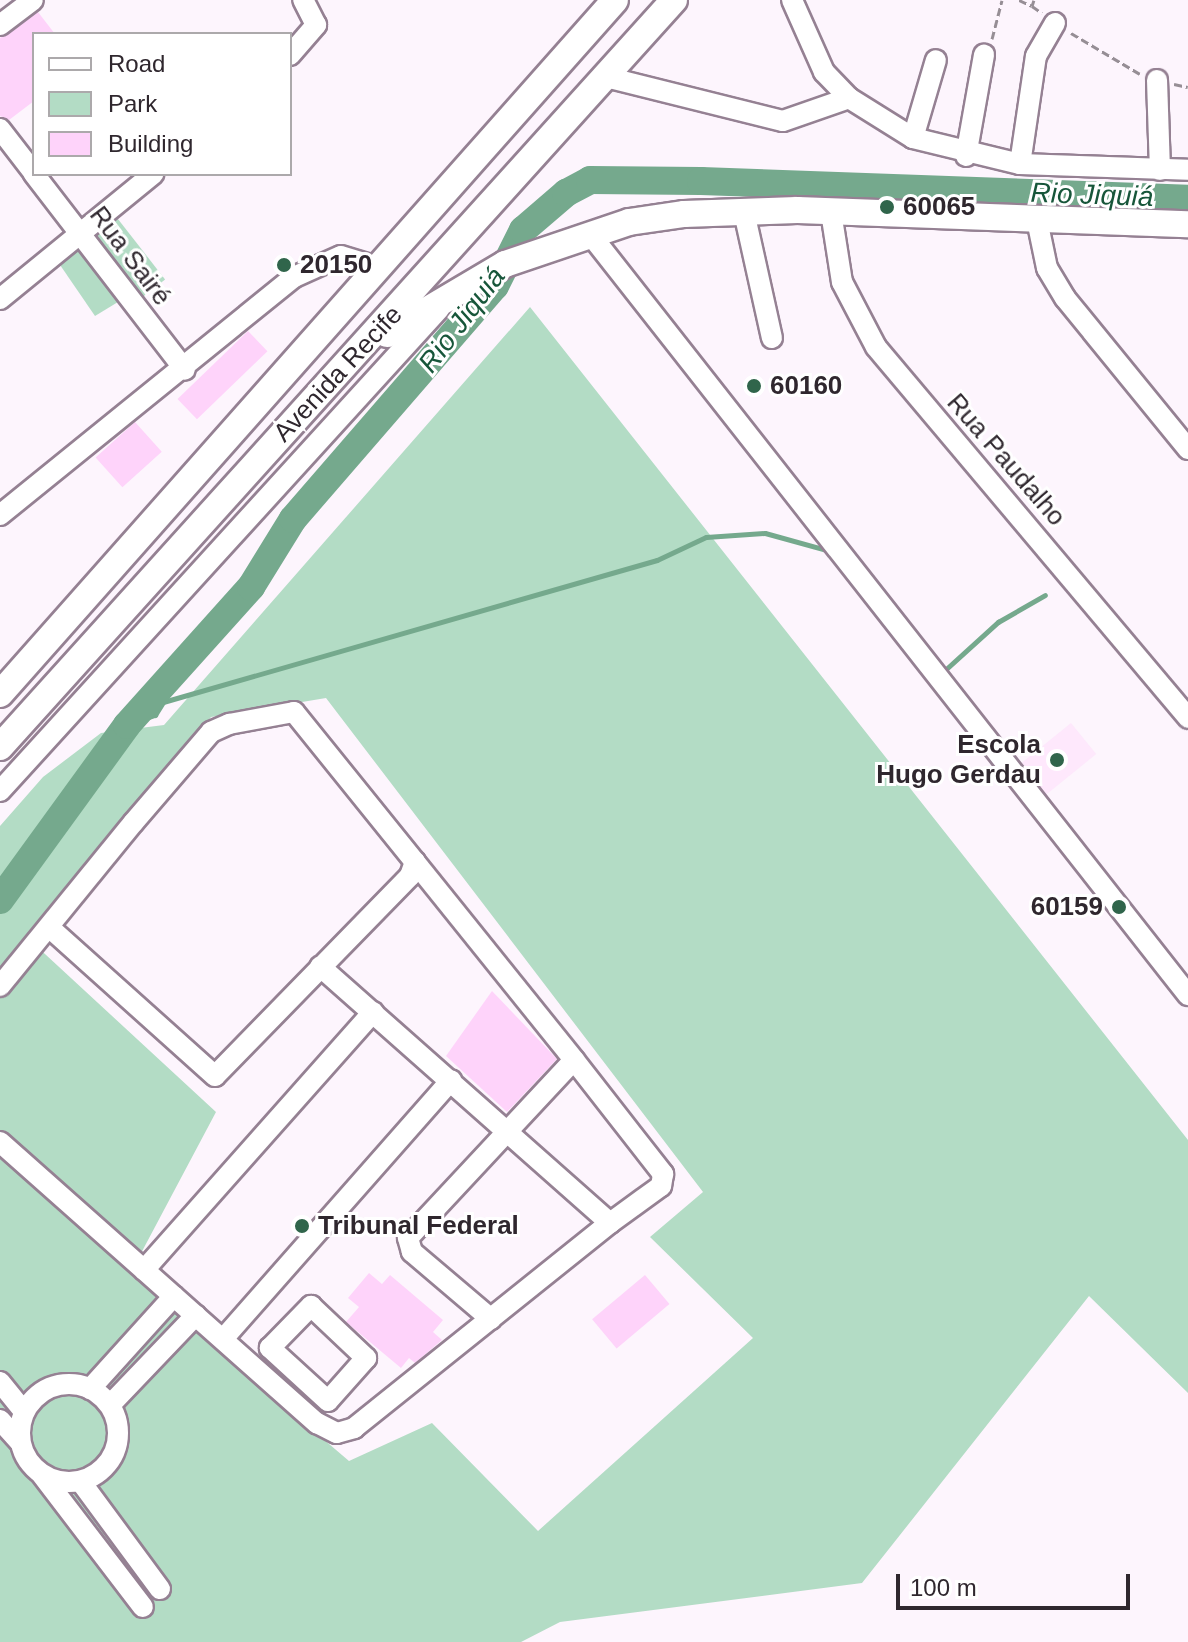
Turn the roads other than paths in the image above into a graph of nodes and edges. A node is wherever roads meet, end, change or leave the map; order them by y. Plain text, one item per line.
1 (33, 0) edge
2 (303, 0) edge
3 (615, 0) edge
4 (674, 0) edge
5 (792, 0) edge
6 (1055, 23) road end
7 (0, 25) edge
8 (292, 53) edge
9 (984, 55) road end
10 (936, 60) dead end
11 (606, 77) junction
12 (1157, 80) road end
13 (849, 98) junction
14 (0, 129) edge
15 (913, 138) junction
16 (966, 156) junction
17 (1020, 164) junction
18 (1160, 170) junction
19 (1188, 170) edge
20 (32, 171) edge
21 (36, 176) edge
22 (151, 176) edge
23 (744, 212) junction
24 (831, 212) junction
25 (1037, 220) junction
26 (1188, 224) edge
27 (81, 234) junction
28 (590, 234) junction
29 (377, 267) junction
30 (459, 288) junction
31 (0, 299) edge
32 (772, 338) dead end
33 (351, 357) junction
34 (185, 370) junction
35 (1188, 449) edge
36 (0, 515) edge
37 (0, 694) edge
38 (1188, 718) edge
39 (0, 747) edge
40 (0, 791) edge
41 (415, 862) junction
42 (49, 927) junction
43 (320, 966) junction
44 (0, 986) edge
45 (1188, 995) edge
46 (373, 1012) junction
47 (574, 1060) junction
48 (451, 1080) junction
49 (506, 1128) junction
50 (0, 1142) edge
51 (610, 1223) junction
52 (144, 1270) junction
53 (174, 1296) junction
54 (196, 1315) junction
55 (491, 1319) junction
56 (223, 1339) junction
57 (283, 1363) junction
58 (269, 1379) junction
59 (0, 1382) edge
60 (90, 1389) junction
61 (313, 1391) junction
62 (110, 1405) junction
63 (299, 1406) junction
64 (24, 1412) junction
65 (0, 1420) edge
66 (20, 1442) junction
67 (42, 1475) junction
68 (81, 1482) junction
69 (160, 1589) dead end
70 (143, 1607) dead end

1 - 7 street
2 - 8 street
3 - 29 main road, Avenida Recife
4 - 11 main road, Avenida Recife
5 - 13 street
6 - 17 street
9 - 16 street
10 - 15 street
11 - 13 street
11 - 33 main road, Avenida Recife
12 - 18 street
13 - 15 street
14 - 20 street, Rua Sairé
15 - 16 street
16 - 17 street
17 - 18 street
18 - 19 street
21 - 27 street, Rua Sairé
22 - 27 street
23 - 24 main road
23 - 28 main road
23 - 32 street
24 - 25 main road
24 - 38 street, Rua Paudalho
25 - 26 main road
25 - 35 street
27 - 31 street
27 - 34 street, Rua Sairé
28 - 30 main road
28 - 45 street
29 - 34 street
29 - 37 main road, Avenida Recife
30 - 33 main road
30 - 40 street
33 - 39 main road, Avenida Recife
34 - 36 street
41 - 42 street
41 - 43 street
41 - 47 street
42 - 43 street
42 - 44 street
43 - 46 street
46 - 48 street
46 - 52 street
47 - 49 street
47 - 51 street
48 - 49 street
48 - 56 street
49 - 51 street
49 - 55 street
50 - 52 street
51 - 55 street
52 - 53 street
53 - 54 street
53 - 60 street
54 - 56 street
54 - 62 street
55 - 63 street
56 - 58 street
57 - 58 street
57 - 61 street
57 - 61 street
58 - 63 street
59 - 64 street
60 - 62 street
60 - 64 street
61 - 63 street
62 - 68 street
64 - 66 street
65 - 66 street
66 - 67 street
67 - 68 street
67 - 70 street
68 - 69 street

